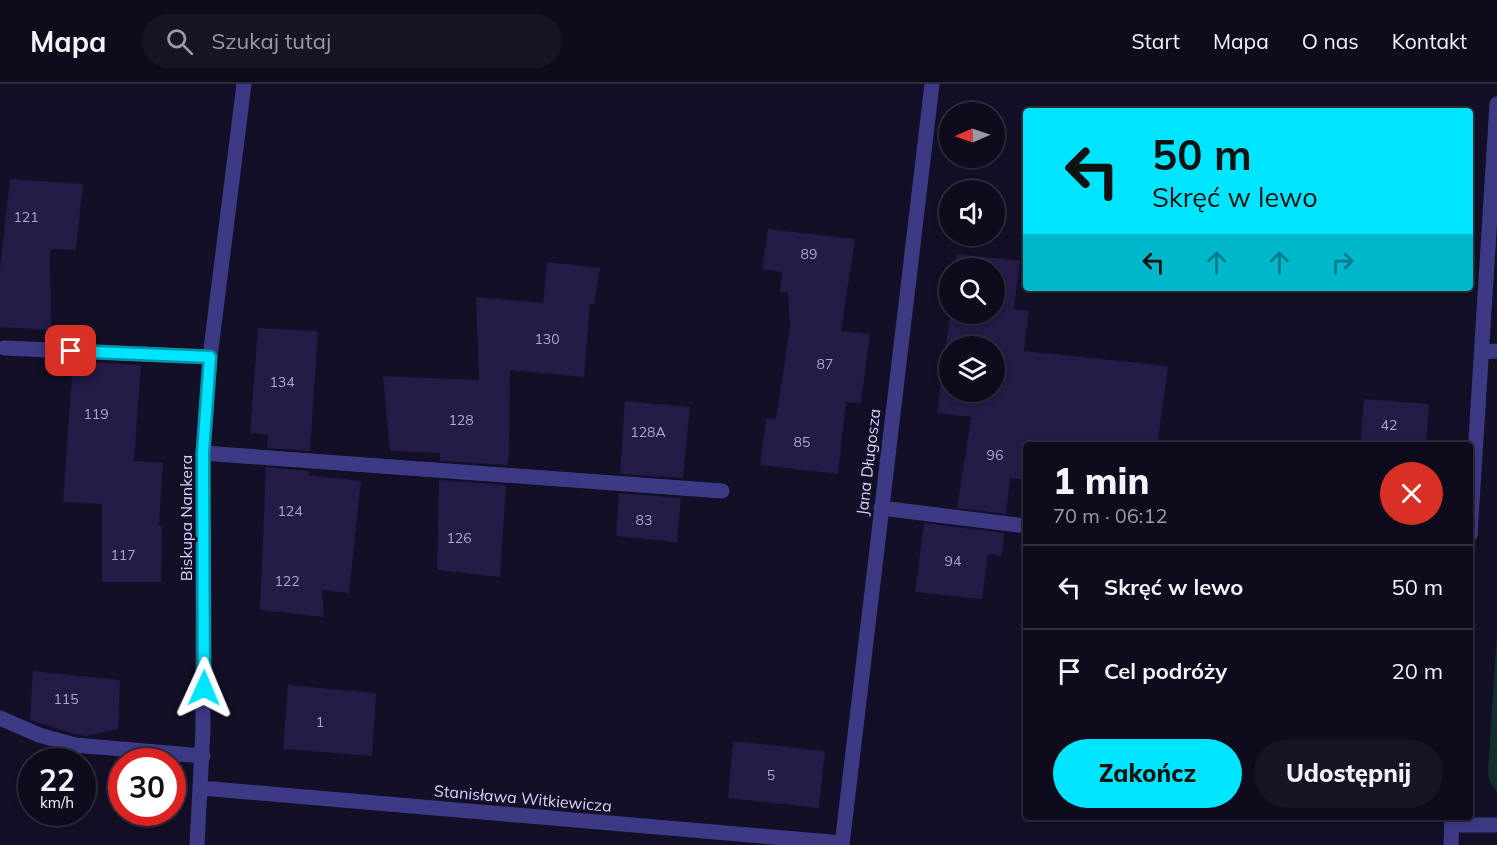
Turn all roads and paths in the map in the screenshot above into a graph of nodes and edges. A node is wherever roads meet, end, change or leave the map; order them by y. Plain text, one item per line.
1 (244, 84) edge
2 (932, 84) edge
3 (1497, 104) edge
4 (4, 348) dead end
5 (1490, 352) edge
6 (210, 357) junction
7 (203, 453) junction
8 (722, 491) dead end
9 (881, 508) junction
10 (1473, 508) edge
11 (1023, 526) edge
12 (0, 717) edge
13 (203, 756) junction
14 (201, 788) junction
15 (1452, 821) edge
16 (1497, 825) edge
17 (842, 844) edge
18 (197, 845) edge
19 (1451, 845) edge

1 - 6 street, Biskupa Nankera
2 - 9 street, Jana Długosza
3 - 5 street
4 - 6 street
5 - 10 street
6 - 7 street, Biskupa Nankera
7 - 8 street
7 - 13 street, Biskupa Nankera
9 - 11 street
9 - 17 street, Jana Długosza
12 - 13 street
13 - 14 street, Biskupa Nankera
14 - 17 street, Stanisława Witkiewicza
14 - 18 street, Biskupa Nankera
15 - 16 street
15 - 19 street

